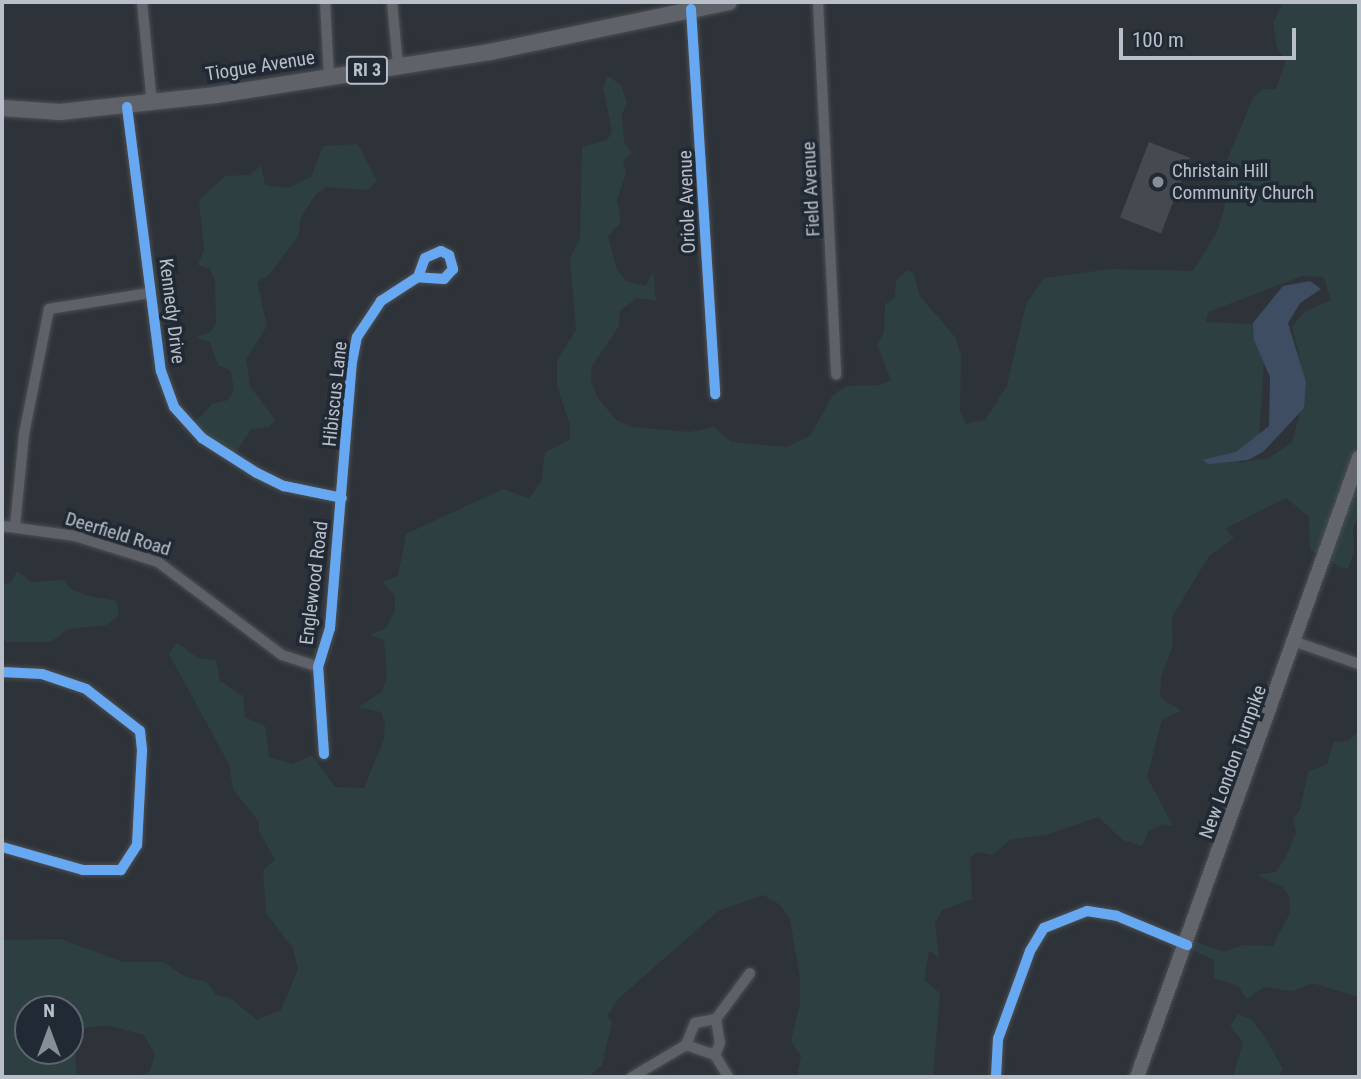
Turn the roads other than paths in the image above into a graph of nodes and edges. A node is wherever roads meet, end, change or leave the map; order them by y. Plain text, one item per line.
1 (142, 2) edge
2 (326, 2) edge
3 (392, 2) edge
4 (729, 2) edge
5 (818, 2) edge
6 (691, 9) junction
7 (398, 65) junction
8 (330, 76) junction
9 (152, 104) junction
10 (127, 107) junction
11 (2, 108) edge
12 (418, 278) dead end
13 (150, 293) junction
14 (836, 375) dead end
15 (715, 394) dead end
16 (1359, 458) edge
17 (342, 498) junction
18 (2, 526) edge
19 (15, 526) junction
20 (1296, 642) junction
21 (1359, 664) edge
22 (318, 667) junction
23 (2, 672) edge
24 (324, 754) dead end
25 (2, 847) edge
26 (1187, 945) junction
27 (750, 973) dead end
28 (716, 1019) junction
29 (686, 1045) junction
30 (715, 1055) junction
31 (632, 1077) edge
32 (728, 1077) edge
33 (996, 1077) edge
34 (1138, 1077) edge

1 - 9 street
2 - 8 street
3 - 7 street
4 - 6 main road, Tiogue Avenue / RI 3
5 - 14 street, Field Avenue
6 - 7 main road, Tiogue Avenue / RI 3
6 - 15 street, Oriole Avenue
7 - 8 main road, Tiogue Avenue / RI 3
8 - 9 main road, Tiogue Avenue / RI 3
9 - 10 main road, Tiogue Avenue / RI 3
10 - 11 main road, Tiogue Avenue / RI 3
10 - 13 street, Kennedy Drive
12 - 17 street, Hibiscus Lane
13 - 17 street, Kennedy Drive
13 - 19 street
16 - 20 main road, New London Turnpike
17 - 22 street, Englewood Road
18 - 19 street, Deerfield Road
19 - 22 street, Deerfield Road
20 - 21 street
20 - 26 main road, New London Turnpike
22 - 24 street, Englewood Road
23 - 25 street
26 - 33 street
26 - 34 main road, New London Turnpike
27 - 28 street
28 - 29 street
28 - 30 street
29 - 30 street
29 - 31 street
30 - 32 street

